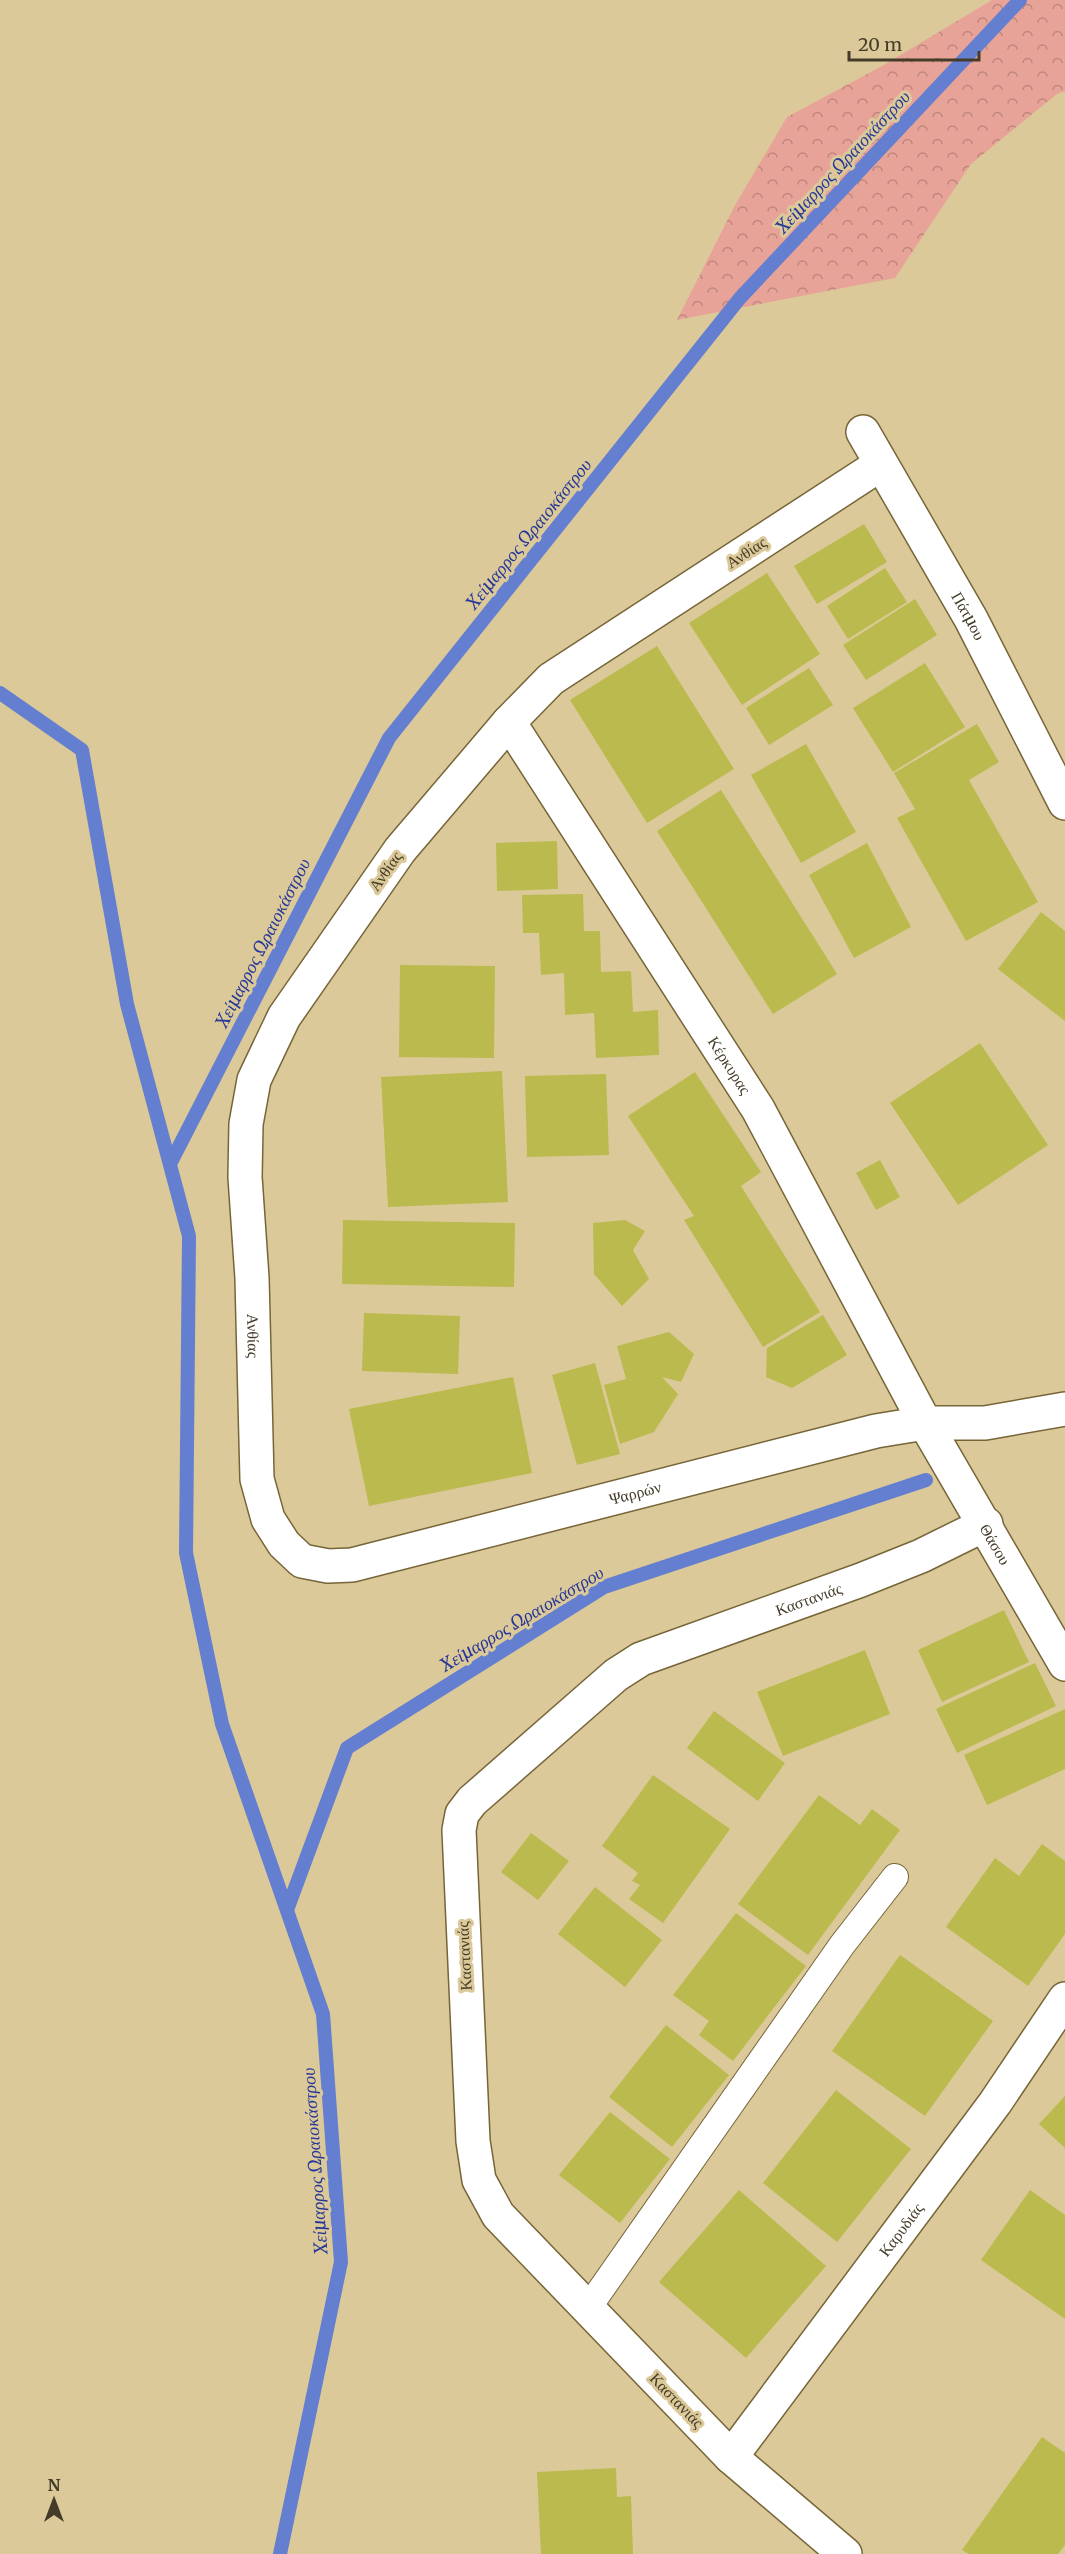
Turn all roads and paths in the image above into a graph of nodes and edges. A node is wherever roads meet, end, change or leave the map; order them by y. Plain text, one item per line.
1 (863, 432) dead end
2 (881, 464) junction
3 (508, 722) junction
4 (1065, 803) edge
5 (1065, 1409) edge
6 (925, 1423) junction
7 (256, 1479) joint
8 (986, 1524) junction
9 (1065, 1664) edge
10 (895, 1877) dead end
11 (1065, 1999) edge
12 (588, 2308) junction
13 (731, 2457) junction
14 (845, 2554) edge

1 - 2 street, Πάτμου
2 - 3 street, Ανθίας
2 - 4 street, Πάτμου
3 - 6 street, Κέρκυρας
3 - 7 street, Ανθίας
5 - 6 street, Ψαρρών
6 - 7 street, Ψαρρών
6 - 8 street, Θάσου
8 - 9 street, Θάσου
8 - 12 street, Καστανιάς
10 - 12 lane
11 - 13 street, Καρυδιάς
12 - 13 street, Καστανιάς
13 - 14 street, Καστανιάς

